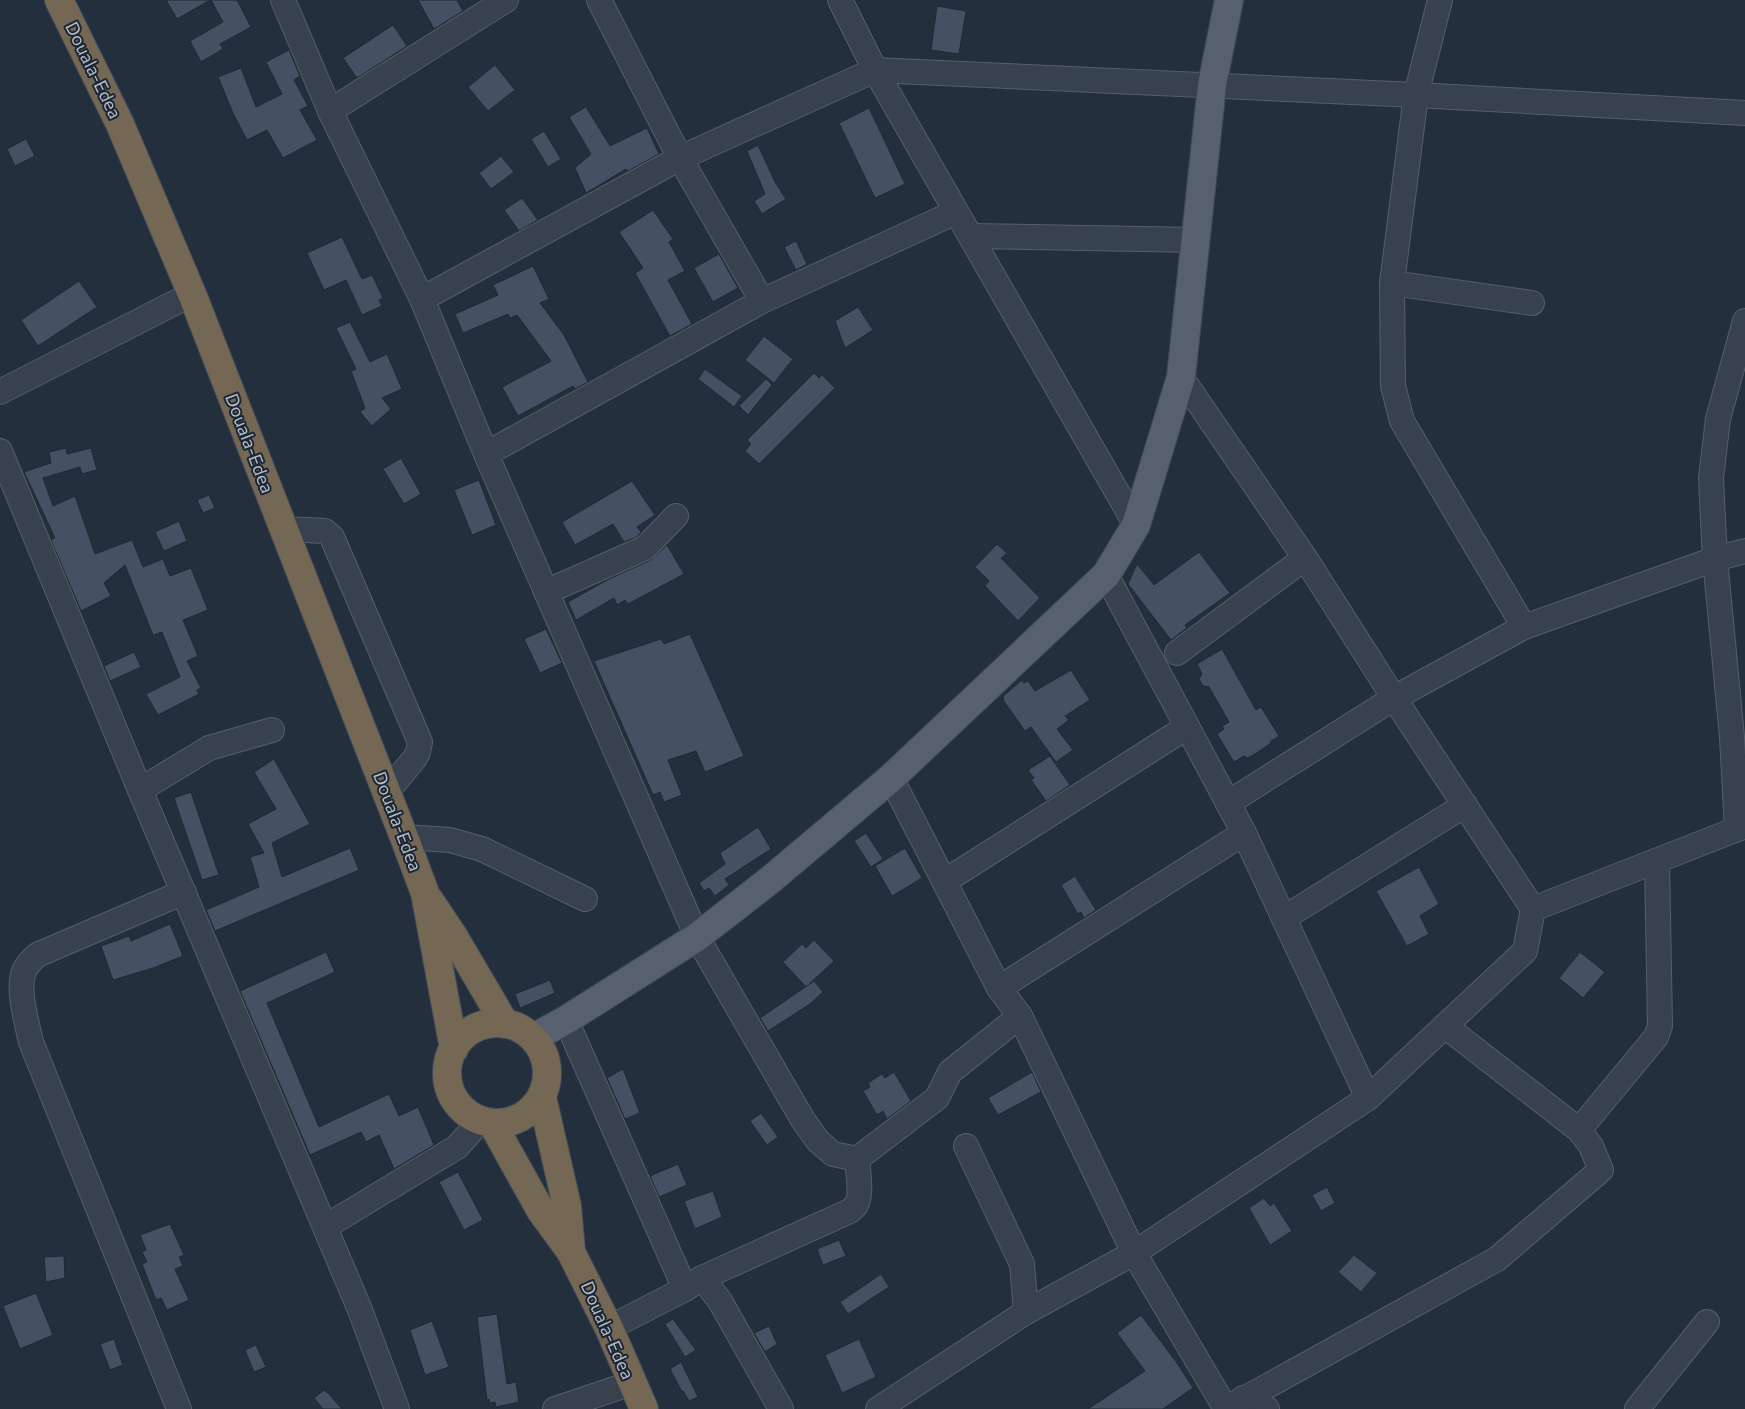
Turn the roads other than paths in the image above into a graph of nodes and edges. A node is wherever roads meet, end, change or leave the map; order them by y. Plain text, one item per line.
1 (59, 0) edge
2 (283, 0) edge
3 (506, 0) edge
4 (599, 0) edge
5 (840, 0) edge
6 (1229, 0) edge
7 (1440, 0) edge
8 (875, 70) junction
9 (1212, 85) junction
10 (1416, 95) junction
11 (330, 111) junction
12 (1745, 113) edge
13 (680, 158) junction
14 (956, 212) junction
15 (971, 236) junction
16 (1196, 240) junction
17 (1392, 283) junction
18 (192, 294) junction
19 (422, 299) junction
20 (762, 301) junction
21 (1532, 303) dead end
22 (1745, 321) edge
23 (1181, 377) junction
24 (0, 392) edge
25 (0, 452) edge
26 (486, 454) junction
27 (676, 516) dead end
28 (1136, 525) junction
29 (284, 529) junction
30 (1745, 551) edge
31 (1305, 558) junction
32 (1715, 559) junction
33 (1106, 575) junction
34 (546, 592) junction
35 (1524, 627) junction
36 (1177, 653) dead end
37 (1394, 698) junction
38 (1187, 727) junction
39 (272, 730) dead end
40 (891, 778) junction
41 (140, 790) junction
42 (387, 792) junction
43 (1228, 803) junction
44 (1465, 805) junction
45 (1741, 828) edge
46 (1244, 833) junction
47 (404, 837) junction
48 (1657, 860) junction
49 (945, 881) junction
50 (184, 892) junction
51 (425, 894) junction
52 (585, 899) dead end
53 (1533, 909) junction
54 (1284, 918) junction
55 (697, 937) junction
56 (999, 988) junction
57 (1020, 1016) junction
58 (566, 1020) junction
59 (505, 1024) junction
60 (1445, 1026) junction
61 (533, 1038) junction
62 (454, 1048) junction
63 (542, 1097) junction
64 (1368, 1098) junction
65 (486, 1122) junction
66 (1579, 1130) junction
67 (966, 1146) dead end
68 (857, 1159) junction
69 (326, 1227) junction
70 (571, 1252) junction
71 (1134, 1253) junction
72 (693, 1283) junction
73 (1026, 1312) junction
74 (1707, 1322) dead end
75 (609, 1328) junction
76 (632, 1384) junction
77 (1230, 1406) edge
78 (179, 1409) edge
79 (397, 1409) edge
80 (555, 1409) edge
81 (644, 1409) edge
82 (781, 1409) edge
83 (878, 1409) edge
84 (1267, 1409) edge
85 (1637, 1409) edge

1 - 18 highway, Douala-Edea
2 - 11 street
3 - 11 street
4 - 13 street
5 - 8 street
6 - 9 main road
7 - 10 street
8 - 9 street
8 - 13 street
8 - 14 street
9 - 10 street
9 - 16 main road
10 - 12 street
10 - 17 street
11 - 19 street
13 - 19 street
13 - 20 street
14 - 15 street
14 - 20 street
15 - 16 street
15 - 28 street
16 - 23 main road
17 - 21 street
17 - 35 street
18 - 24 street
18 - 29 highway, Douala-Edea
19 - 26 street
20 - 26 street
22 - 32 street
23 - 28 main road
23 - 31 street
25 - 41 street
26 - 34 street
27 - 34 street
28 - 33 main road
29 - 42 highway, Douala-Edea
29 - 42 street
30 - 32 street
31 - 36 street
31 - 37 street
32 - 35 street
32 - 45 street
33 - 38 street
33 - 40 main road
34 - 55 street
35 - 37 street
37 - 43 street
37 - 44 street
38 - 43 street
38 - 49 street
39 - 41 street
40 - 49 street
40 - 55 main road
41 - 50 street
42 - 47 highway, Douala-Edea
43 - 46 street
44 - 53 street
44 - 54 street
45 - 48 street
46 - 54 street
46 - 56 street
47 - 51 highway, Douala-Edea
47 - 52 street
48 - 53 street
48 - 66 street
49 - 56 street
50 - 69 street
50 - 78 street
51 - 59 highway, Douala-Edea
51 - 62 highway, Douala-Edea
53 - 60 street
54 - 64 street
55 - 58 main road
55 - 68 street
56 - 57 street
57 - 68 street
57 - 71 street
58 - 61 main road
58 - 72 street
59 - 61 highway
59 - 62 highway
60 - 64 street
60 - 66 street
61 - 63 highway
62 - 65 highway
63 - 65 highway
63 - 70 highway, Douala-Edea
64 - 71 street
65 - 69 street
65 - 70 highway, Douala-Edea
66 - 77 street
67 - 73 street
68 - 72 street
69 - 79 street
70 - 75 highway, Douala-Edea
71 - 73 street
71 - 77 street
72 - 75 street
72 - 82 street
73 - 83 street
74 - 85 street
75 - 76 highway, Douala-Edea
76 - 80 street
76 - 81 highway, Douala-Edea
77 - 84 street

